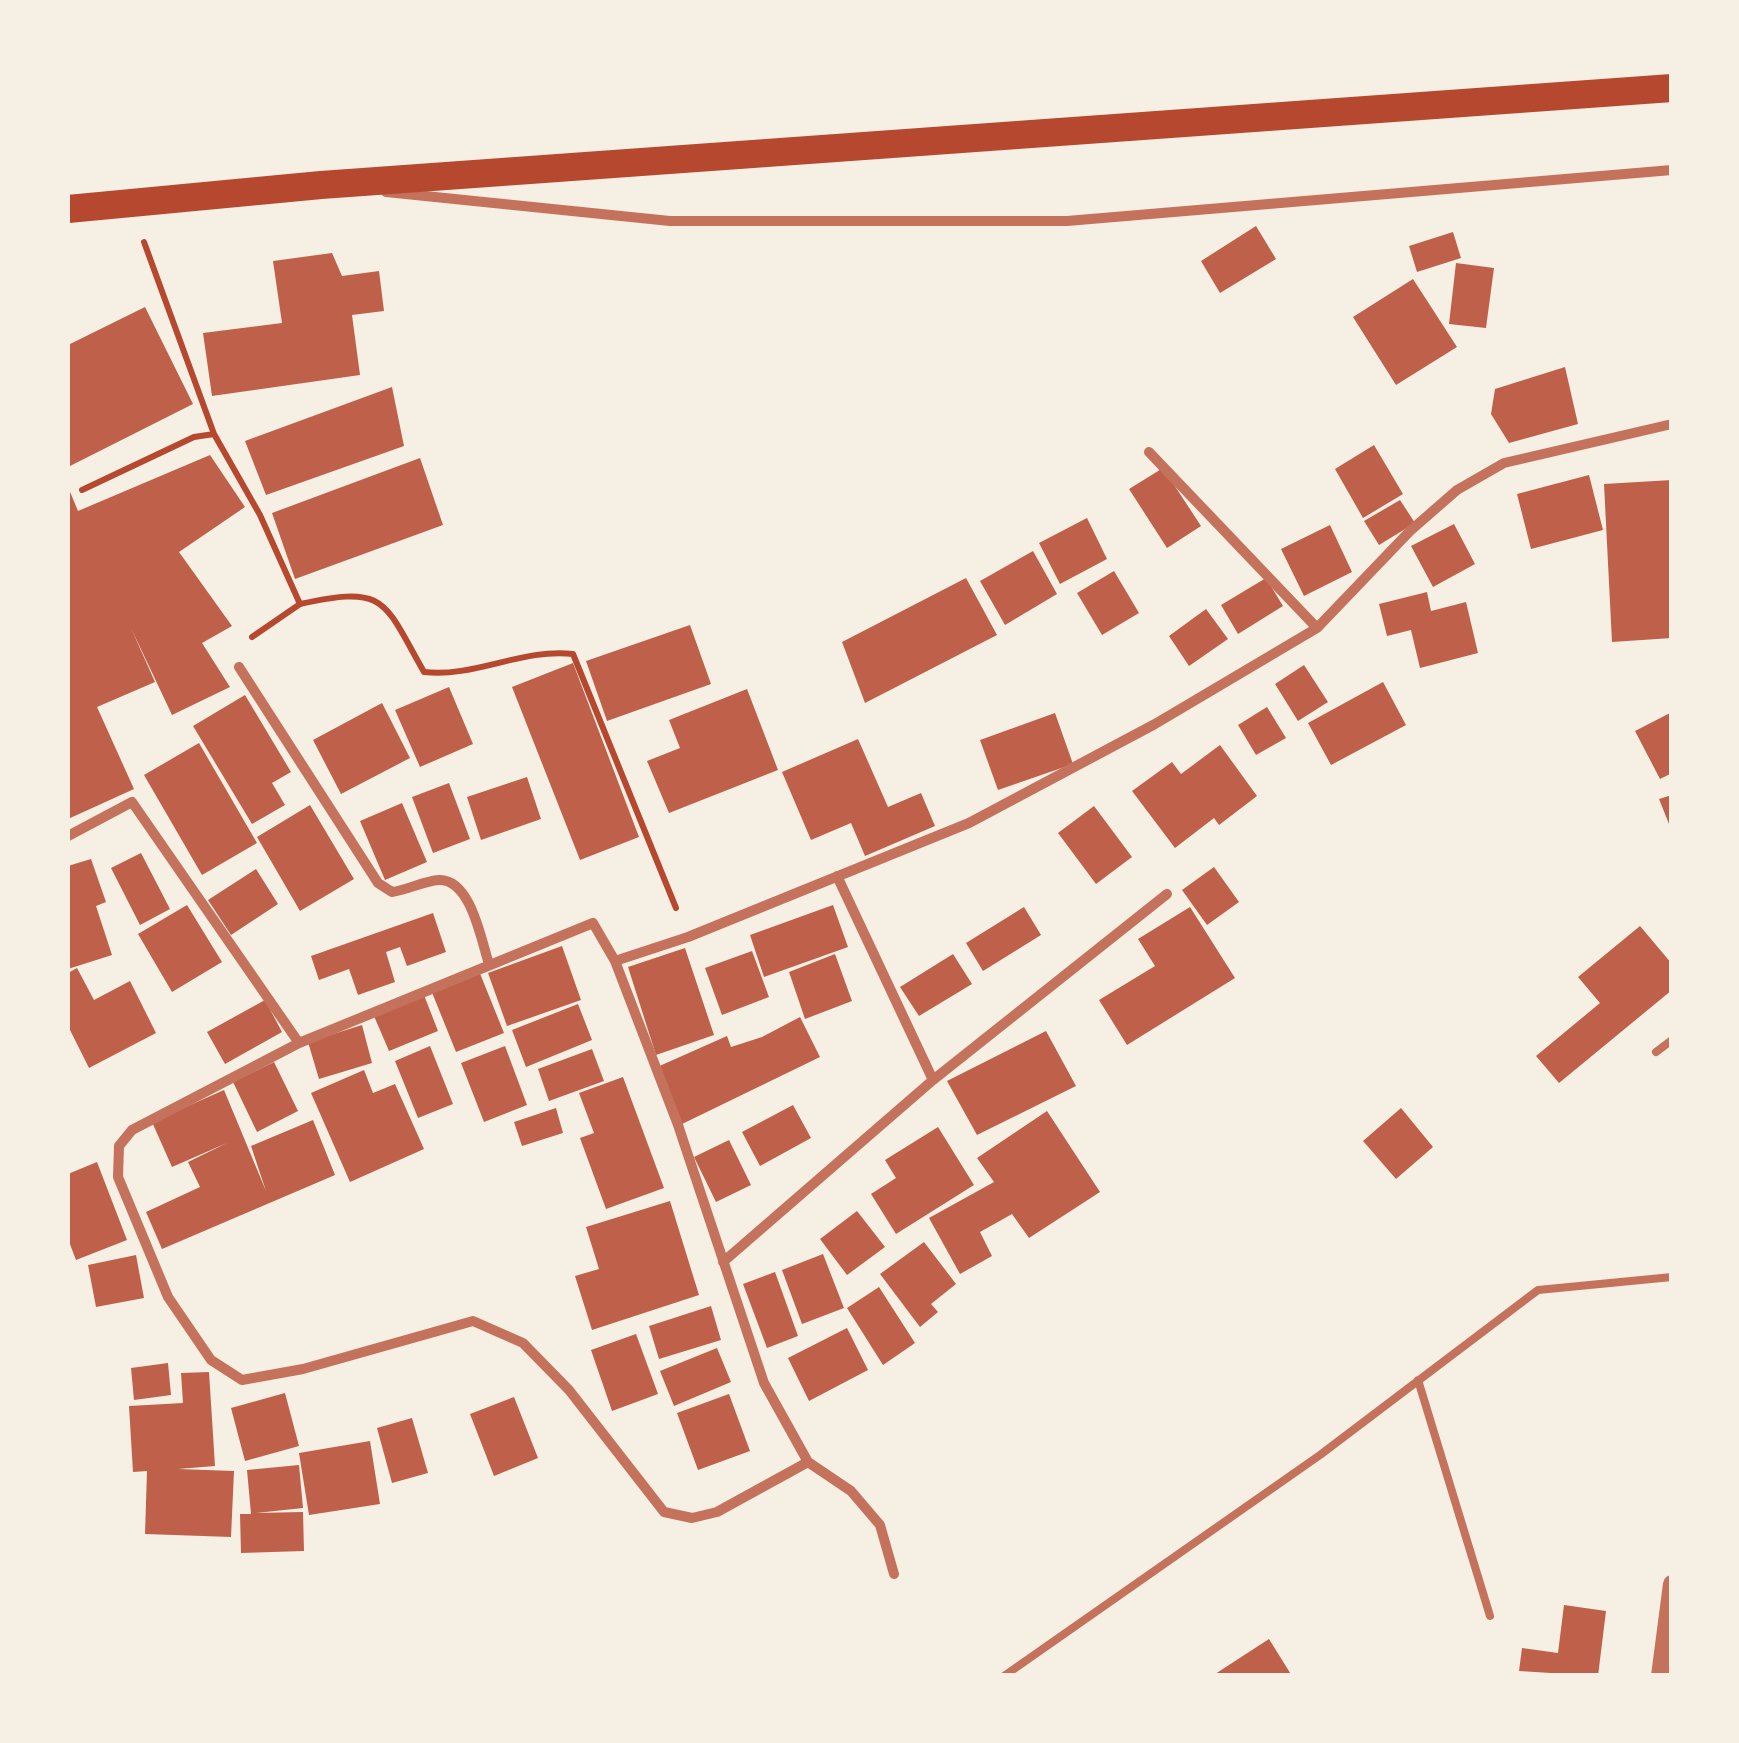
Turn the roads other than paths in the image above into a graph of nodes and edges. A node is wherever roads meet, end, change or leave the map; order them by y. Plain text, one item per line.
1 (1672, 88) edge
2 (1672, 170) edge
3 (321, 185) junction
4 (68, 209) edge
5 (1672, 424) edge
6 (1148, 452) dead end
7 (1317, 628) junction
8 (239, 667) road end
9 (68, 836) edge
10 (837, 876) junction
11 (1167, 894) dead end
12 (615, 962) junction
13 (489, 964) junction
14 (1672, 1040) edge
15 (300, 1042) junction
16 (1656, 1052) dead end
17 (933, 1080) junction
18 (723, 1262) junction
19 (1672, 1277) edge
20 (1418, 1380) junction
21 (808, 1462) junction
22 (894, 1574) dead end
23 (1672, 1584) edge
24 (1490, 1616) dead end
25 (1004, 1676) edge
26 (1660, 1676) edge

1 - 3 highway
2 - 3 street
3 - 4 highway
5 - 7 street
6 - 7 street
7 - 10 street
8 - 13 street
9 - 15 street
10 - 12 street
10 - 17 street
11 - 17 street
12 - 13 street
12 - 18 street
13 - 15 street
14 - 16 lane
15 - 21 street
17 - 18 street
18 - 21 street
19 - 20 lane
20 - 24 lane
20 - 25 lane
21 - 22 street
23 - 26 street

